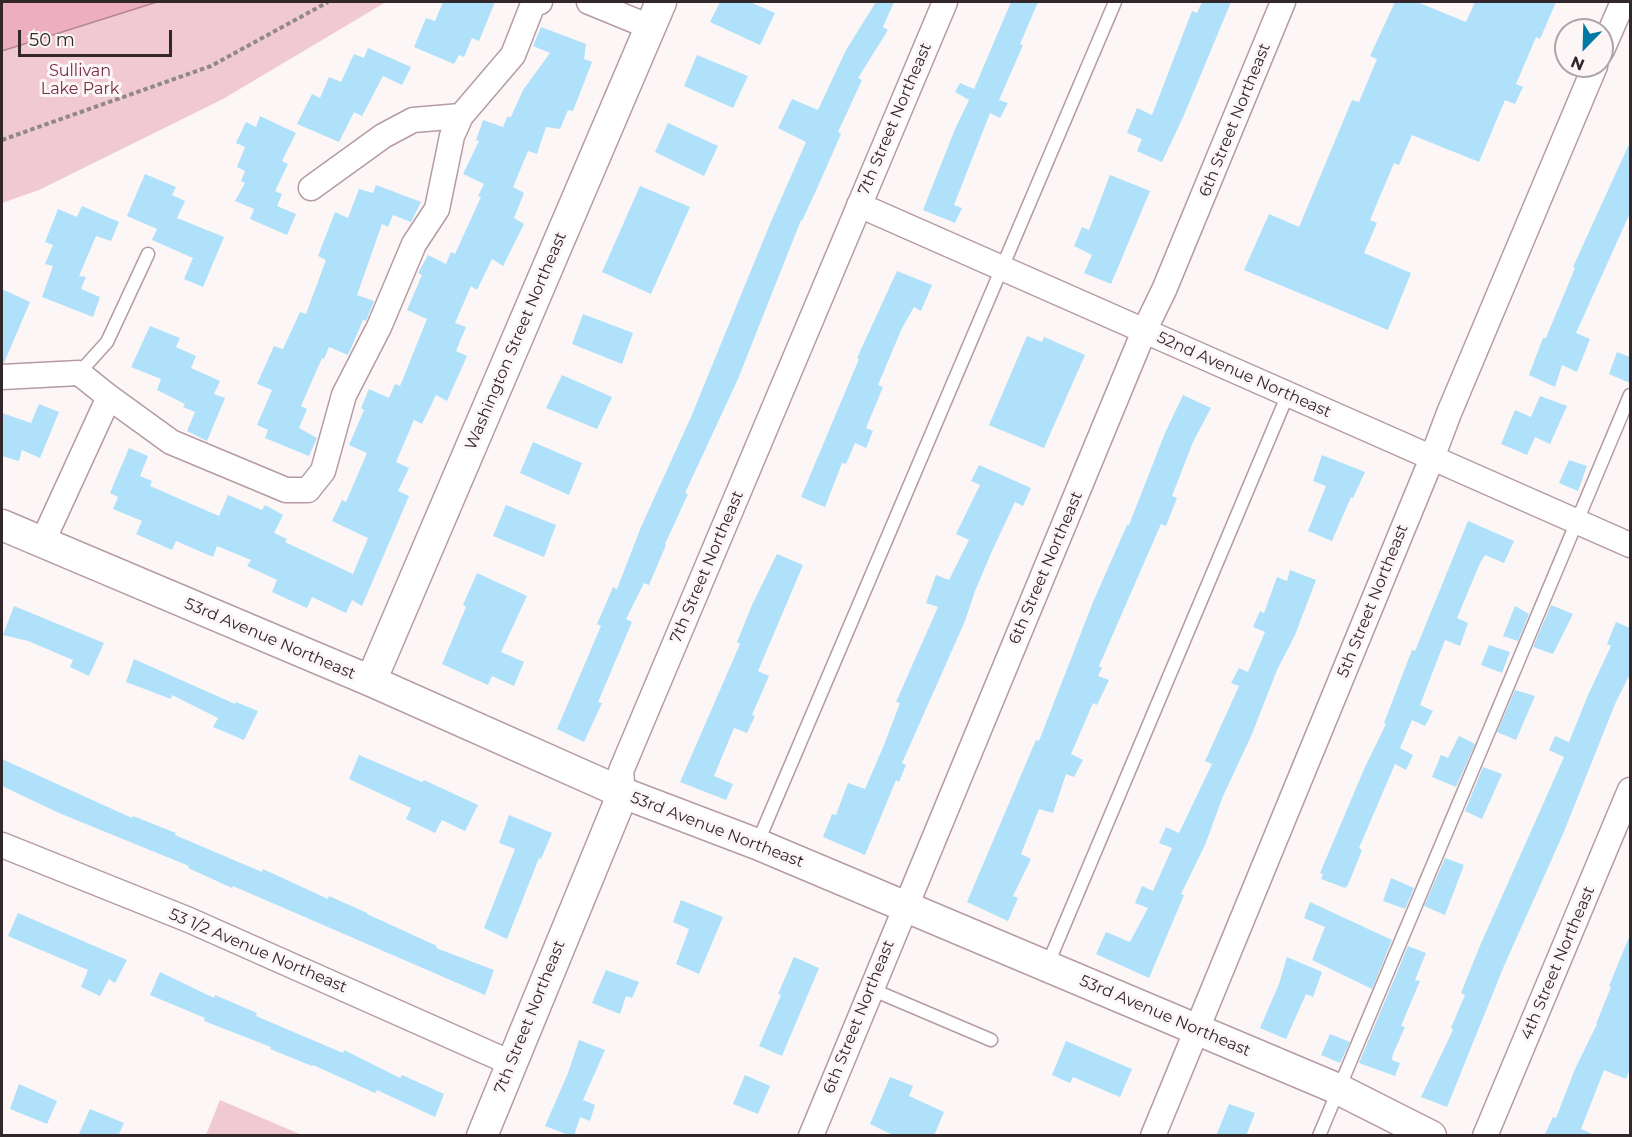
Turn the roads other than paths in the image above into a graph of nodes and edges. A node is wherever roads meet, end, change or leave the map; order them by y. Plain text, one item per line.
1 (540, 2) edge
2 (589, 2) edge
3 (945, 2) edge
4 (1115, 2) edge
5 (1283, 2) edge
6 (1623, 2) edge
7 (655, 14) edge
8 (1614, 23) edge
9 (1590, 78) edge
10 (461, 116) junction
11 (311, 188) dead end
12 (859, 206) junction
13 (148, 254) dead end
14 (1002, 268) junction
15 (1144, 331) junction
16 (79, 373) junction
17 (2, 377) edge
18 (1288, 394) junction
19 (1630, 395) edge
20 (109, 397) junction
21 (1432, 458) junction
22 (1577, 522) junction
23 (2, 525) edge
24 (42, 543) junction
25 (1630, 545) edge
26 (371, 681) junction
27 (1630, 790) edge
28 (623, 793) junction
29 (757, 844) junction
30 (2, 845) edge
31 (905, 906) junction
32 (1047, 966) junction
33 (871, 989) junction
34 (1196, 1029) junction
35 (991, 1040) dead end
36 (511, 1063) junction
37 (1338, 1089) junction
38 (482, 1136) edge
39 (811, 1136) edge
40 (1152, 1136) edge
41 (1319, 1136) edge
42 (1431, 1136) edge
43 (1485, 1136) edge

1 - 10 street
2 - 7 street
3 - 12 street, 7th Street Northeast
4 - 14 lane
5 - 15 street, 6th Street Northeast
6 - 8 street
7 - 26 street, Washington Street Northeast
9 - 21 street, 5th Street Northeast
10 - 11 street
10 - 20 street
12 - 14 street, 52nd Avenue Northeast
12 - 28 street, 7th Street Northeast
13 - 16 lane
14 - 15 street, 52nd Avenue Northeast
14 - 29 lane
15 - 18 street, 52nd Avenue Northeast
15 - 31 street, 6th Street Northeast
16 - 17 street
16 - 20 street
18 - 21 street, 52nd Avenue Northeast
18 - 32 lane
19 - 22 lane
20 - 24 street
21 - 22 street, 52nd Avenue Northeast
21 - 34 street, 5th Street Northeast
22 - 25 street, 52nd Avenue Northeast
22 - 37 lane
23 - 24 street, 53rd Avenue Northeast
24 - 26 street, 53rd Avenue Northeast
26 - 28 street, 53rd Avenue Northeast
27 - 43 street, 4th Street Northeast
28 - 29 street, 53rd Avenue Northeast
28 - 36 street, 7th Street Northeast
29 - 31 street, 53rd Avenue Northeast
30 - 36 street, 53 1/2 Avenue Northeast
31 - 32 street, 53rd Avenue Northeast
31 - 33 street, 6th Street Northeast
32 - 34 street, 53rd Avenue Northeast
33 - 35 lane
33 - 39 street, 6th Street Northeast
34 - 37 street, 53rd Avenue Northeast
34 - 40 street, 5th Street Northeast
36 - 38 street, 7th Street Northeast
37 - 41 lane
37 - 42 street, 53rd Avenue Northeast

